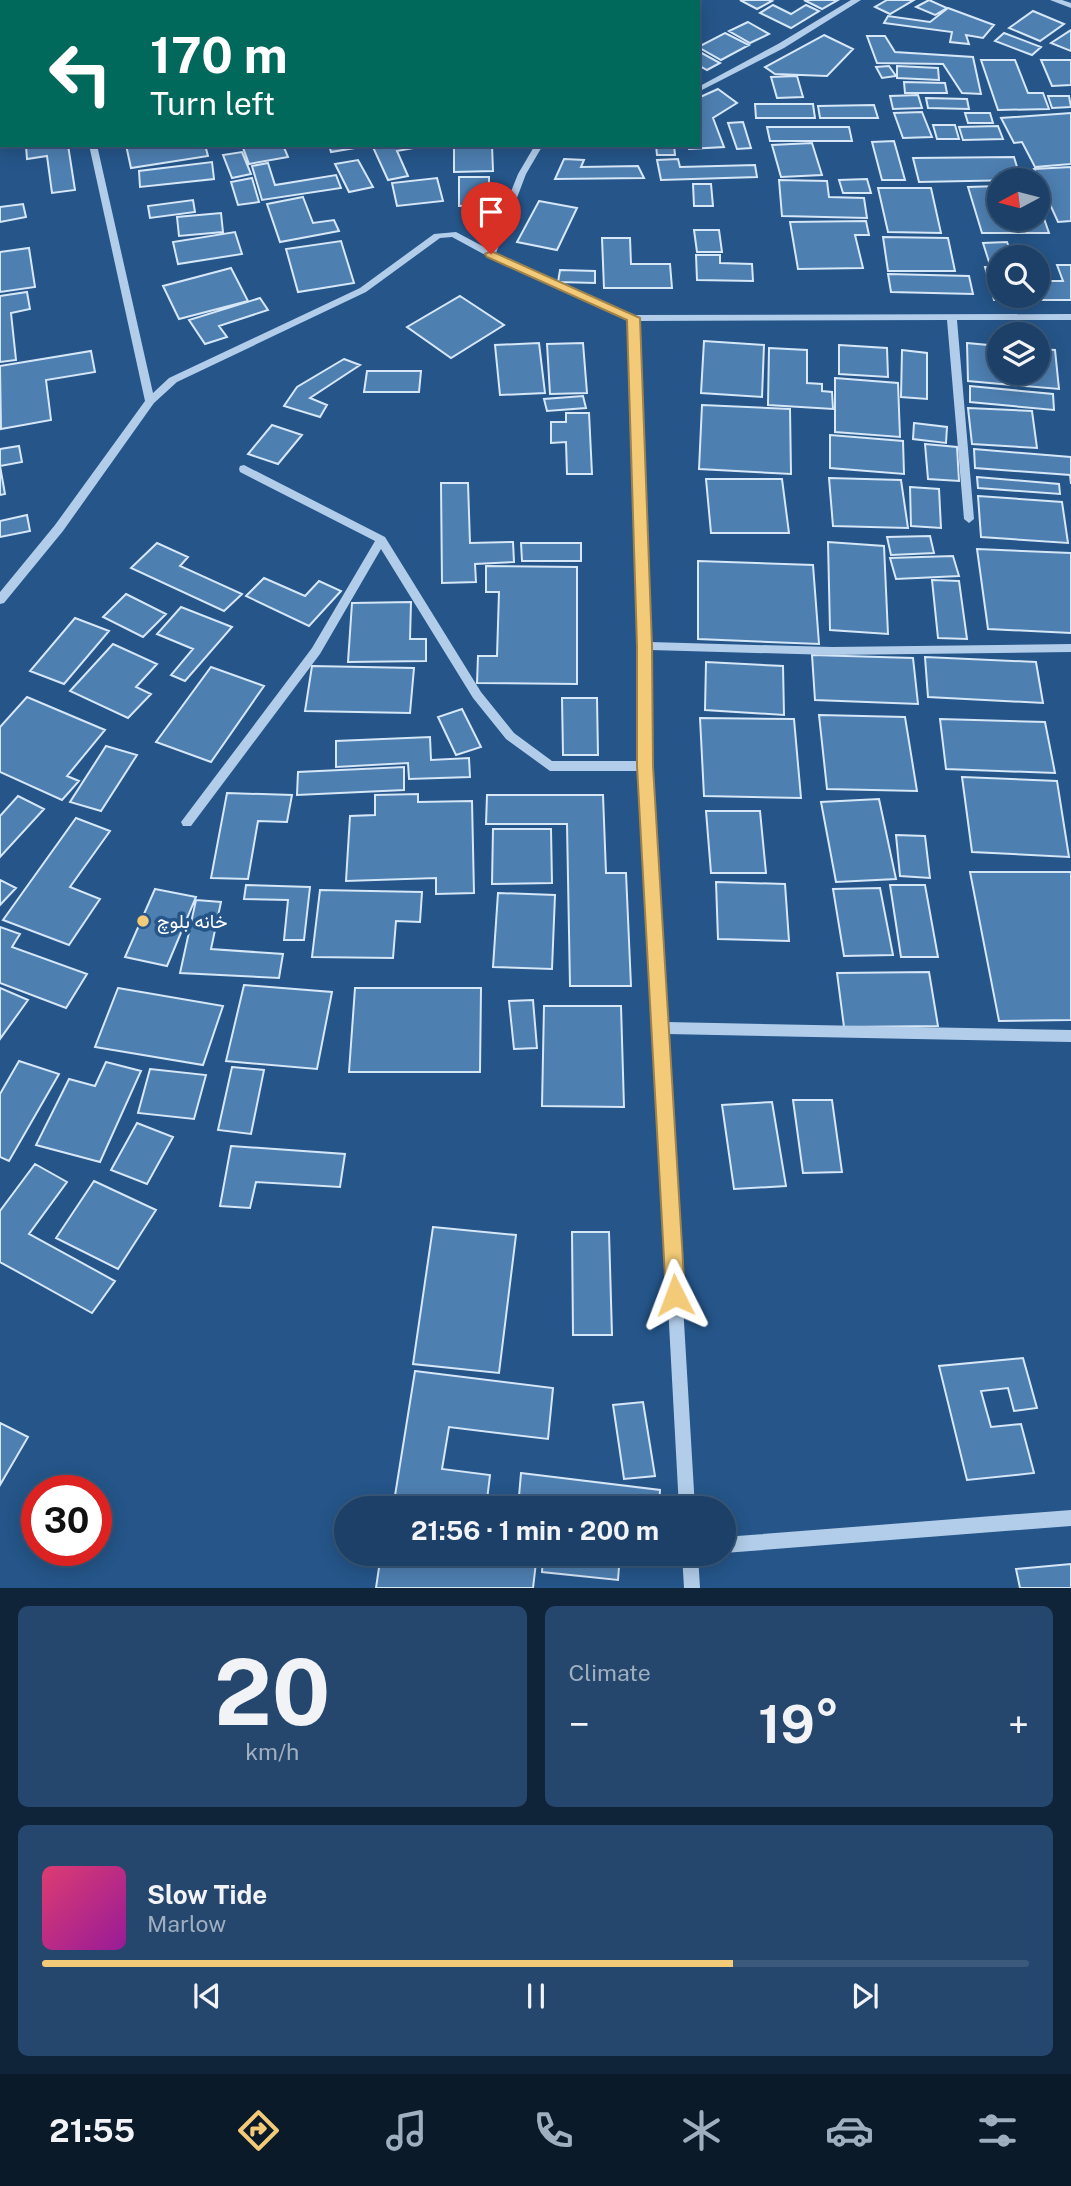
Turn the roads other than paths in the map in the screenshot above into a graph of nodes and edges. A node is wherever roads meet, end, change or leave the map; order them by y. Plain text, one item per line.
1 (858, 0) edge
2 (1054, 0) edge
3 (1071, 6) edge
4 (700, 89) edge
5 (93, 147) edge
6 (538, 147) edge
7 (491, 254) junction
8 (952, 317) junction
9 (1071, 317) edge
10 (634, 318) junction
11 (150, 401) junction
12 (244, 469) dead end
13 (969, 519) dead end
14 (381, 540) junction
15 (0, 600) edge
16 (645, 646) junction
17 (1071, 648) edge
18 (645, 766) junction
19 (187, 822) dead end
20 (660, 1028) junction
21 (1071, 1036) edge
22 (686, 1496) edge
23 (1071, 1518) edge
24 (736, 1544) edge
25 (691, 1566) edge
26 (692, 1587) edge

1 - 4 street
2 - 3 street
5 - 11 street
6 - 7 street
7 - 10 street
7 - 11 street
8 - 9 street
8 - 10 street
8 - 13 street
10 - 16 street
11 - 15 street
12 - 14 street
14 - 18 street
14 - 19 street
16 - 17 street
16 - 18 street
18 - 20 street
20 - 21 street
20 - 22 street
23 - 24 street
25 - 26 street

